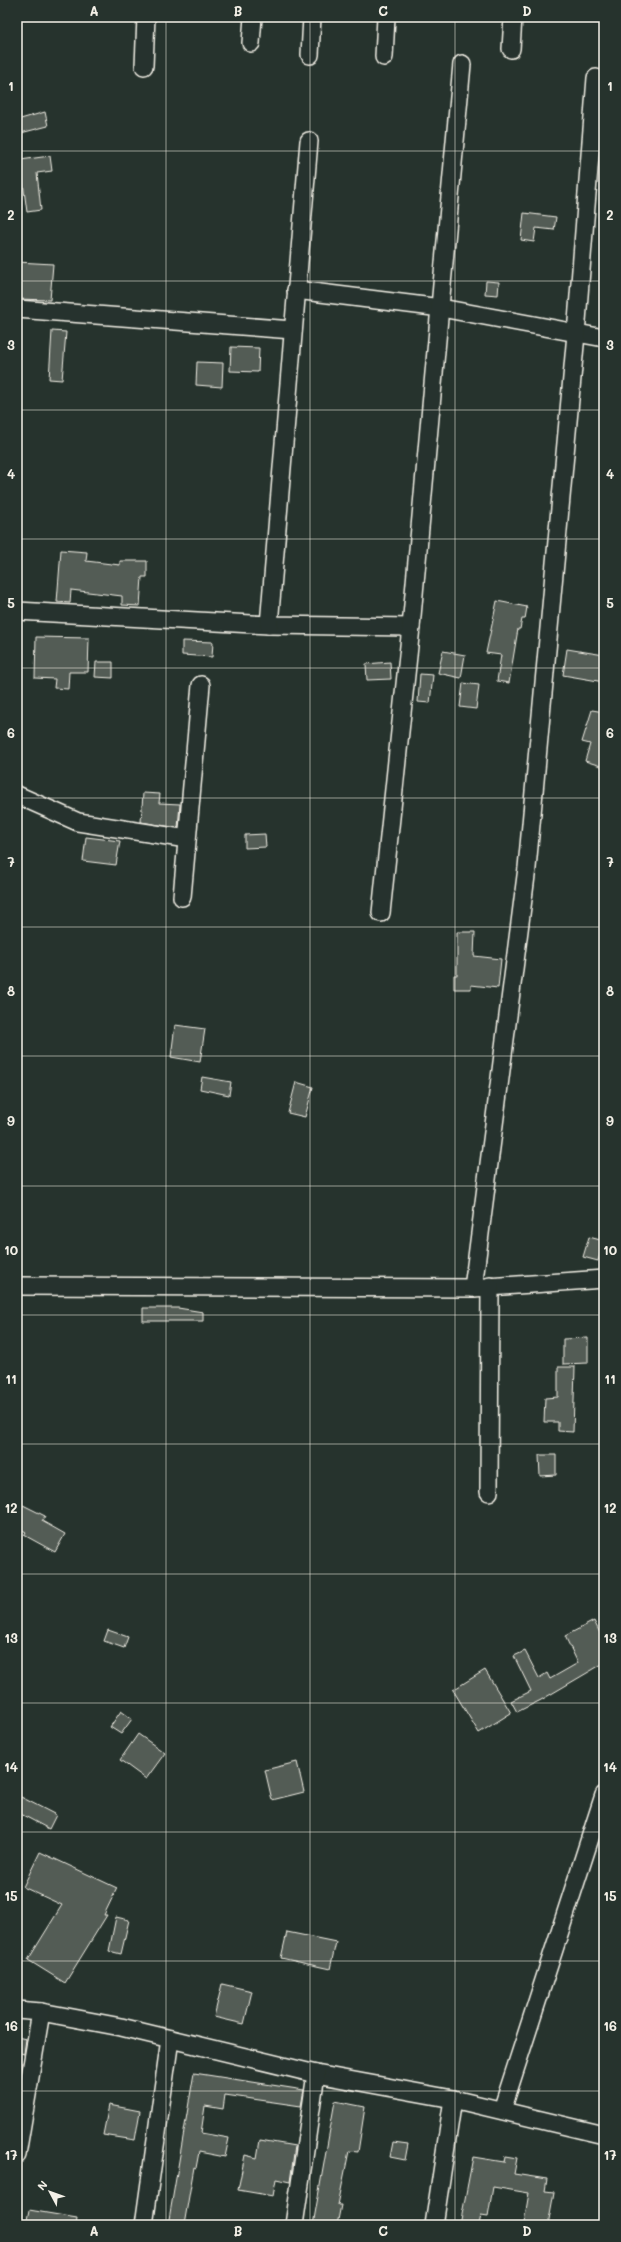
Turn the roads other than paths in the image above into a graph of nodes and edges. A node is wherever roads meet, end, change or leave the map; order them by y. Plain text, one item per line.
1 (146, 17) edge
2 (253, 17) edge
3 (312, 17) edge
4 (386, 17) edge
5 (513, 17) edge
6 (251, 43) dead end
7 (511, 49) dead end
8 (310, 55) dead end
9 (384, 57) dead end
10 (462, 64) dead end
11 (144, 66) dead end
12 (596, 78) dead end
13 (309, 141) dead end
14 (296, 290) junction
15 (441, 308) junction
16 (17, 310) edge
17 (293, 330) junction
18 (576, 334) junction
19 (604, 338) edge
20 (17, 611) edge
21 (269, 625) junction
22 (411, 627) junction
23 (201, 686) dead end
24 (17, 795) edge
25 (187, 839) junction
26 (182, 897) dead end
27 (381, 912) dead end
28 (604, 1279) edge
29 (17, 1286) edge
30 (482, 1287) junction
31 (489, 1492) dead end
32 (604, 1795) edge
33 (17, 2010) edge
34 (41, 2012) junction
35 (170, 2039) junction
36 (316, 2074) junction
37 (453, 2099) junction
38 (502, 2110) junction
39 (604, 2135) edge
40 (17, 2154) edge
41 (144, 2225) edge
42 (294, 2225) edge
43 (434, 2225) edge

1 - 11 street
2 - 6 street
3 - 8 street
4 - 9 street
5 - 7 street
10 - 15 street
12 - 18 street
13 - 14 street
14 - 15 street
14 - 17 street
15 - 18 street
15 - 22 street
16 - 17 street
17 - 21 street
18 - 19 street
18 - 30 street
20 - 21 street
21 - 22 street
22 - 27 street
23 - 25 street
24 - 25 street
25 - 26 street
28 - 30 street
29 - 30 street
30 - 31 street
32 - 38 street
33 - 34 street
34 - 35 street
34 - 40 street
35 - 36 street
35 - 41 street
36 - 37 street
36 - 42 street
37 - 38 street
37 - 43 street
38 - 39 street

